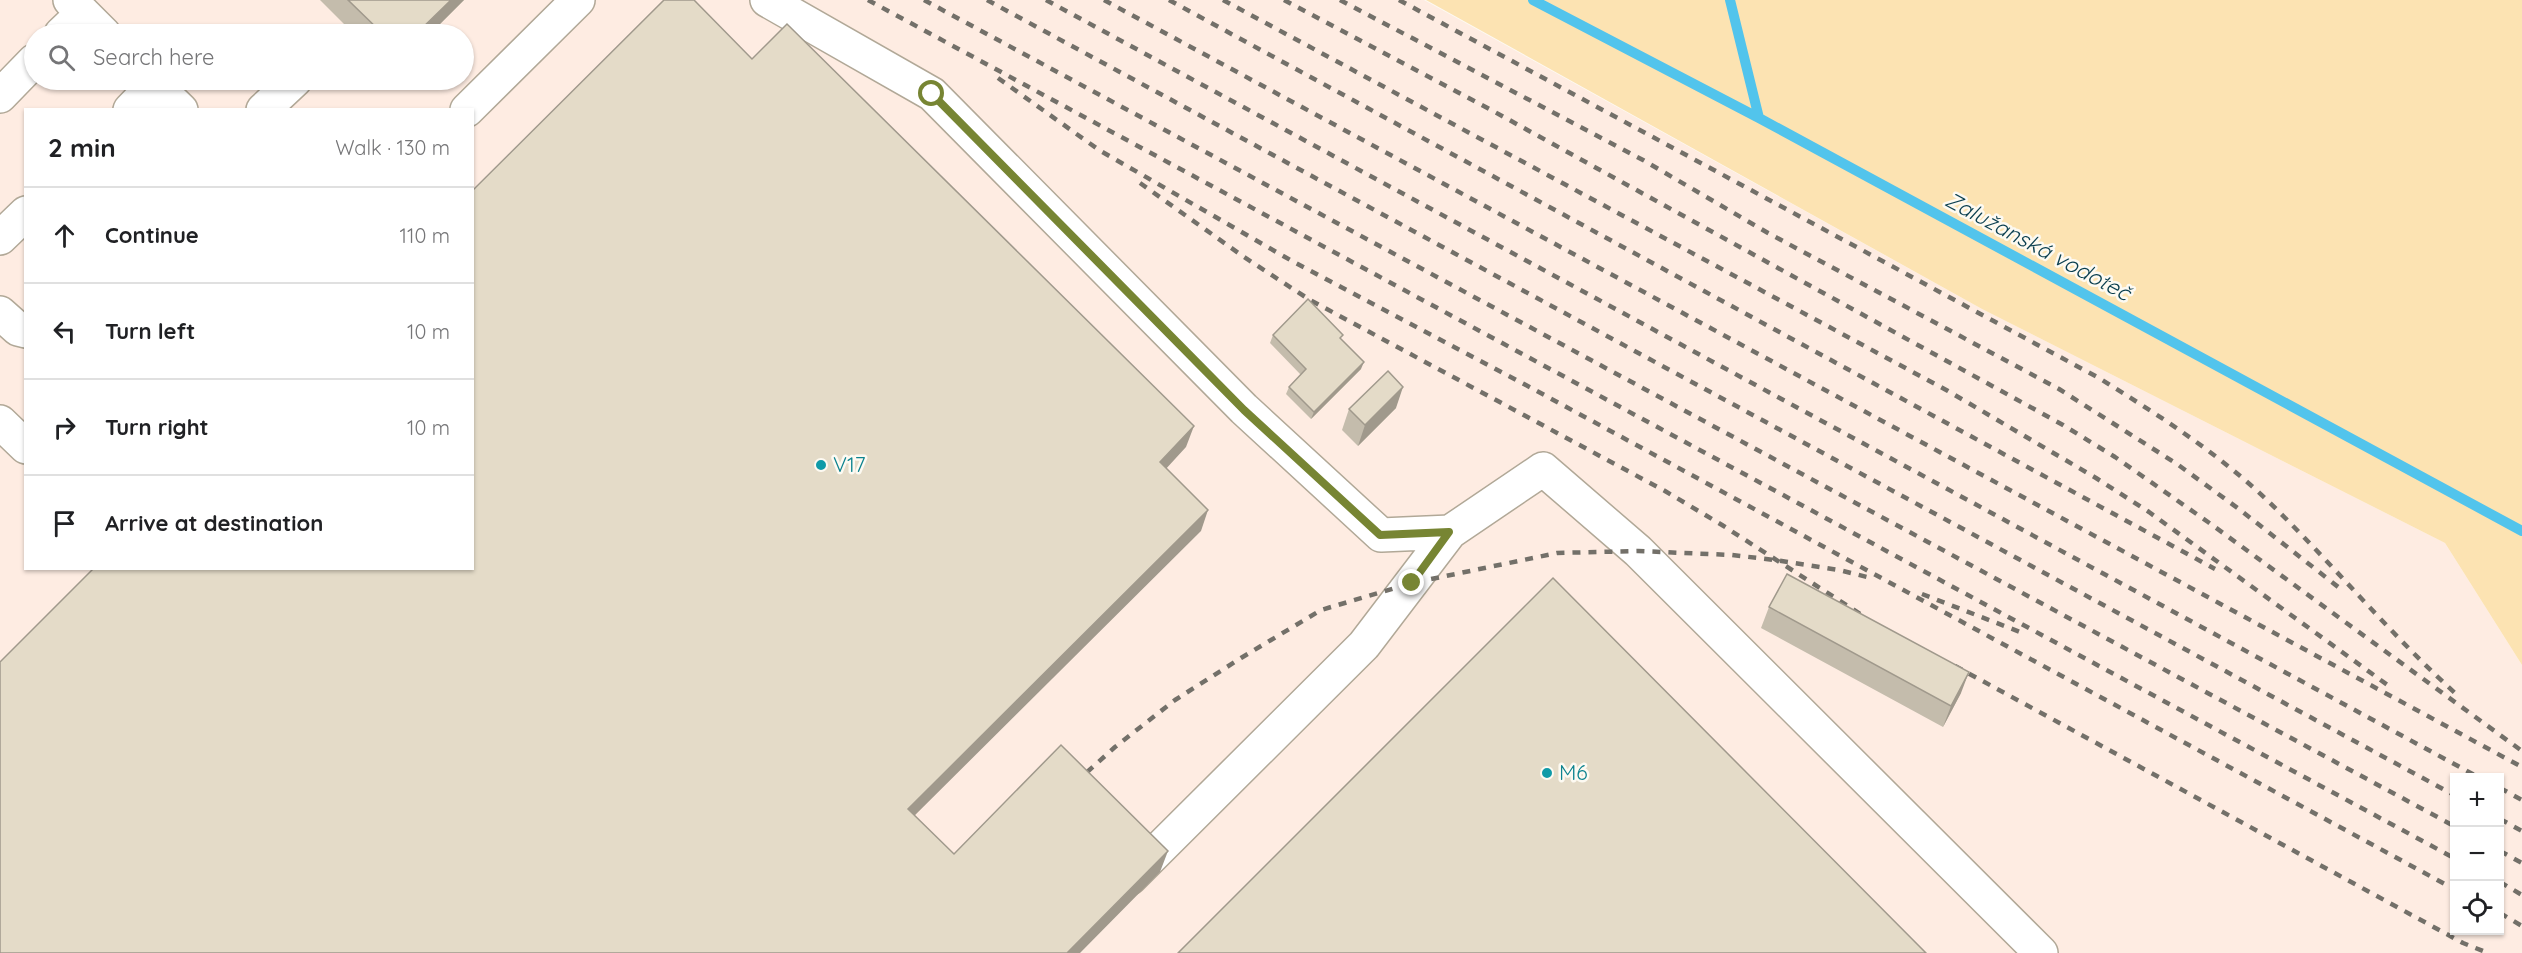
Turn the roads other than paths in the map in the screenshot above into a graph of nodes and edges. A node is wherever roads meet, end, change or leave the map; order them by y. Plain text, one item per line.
1 (578, 0) edge
2 (767, 0) edge
3 (24, 71) edge
4 (146, 90) edge
5 (161, 90) edge
6 (284, 90) edge
7 (0, 96) edge
8 (132, 108) edge
9 (179, 108) edge
10 (265, 108) edge
11 (469, 108) edge
12 (24, 215) edge
13 (0, 238) edge
14 (0, 313) edge
15 (24, 331) edge
16 (0, 422) edge
17 (24, 445) edge
18 (1449, 532) junction
19 (1113, 895) edge
20 (2041, 953) edge

1 - 11 lane
2 - 18 lane
3 - 7 lane
4 - 8 lane
5 - 9 lane
6 - 10 lane
12 - 13 lane
14 - 15 lane
16 - 17 lane
18 - 19 lane
18 - 20 lane

